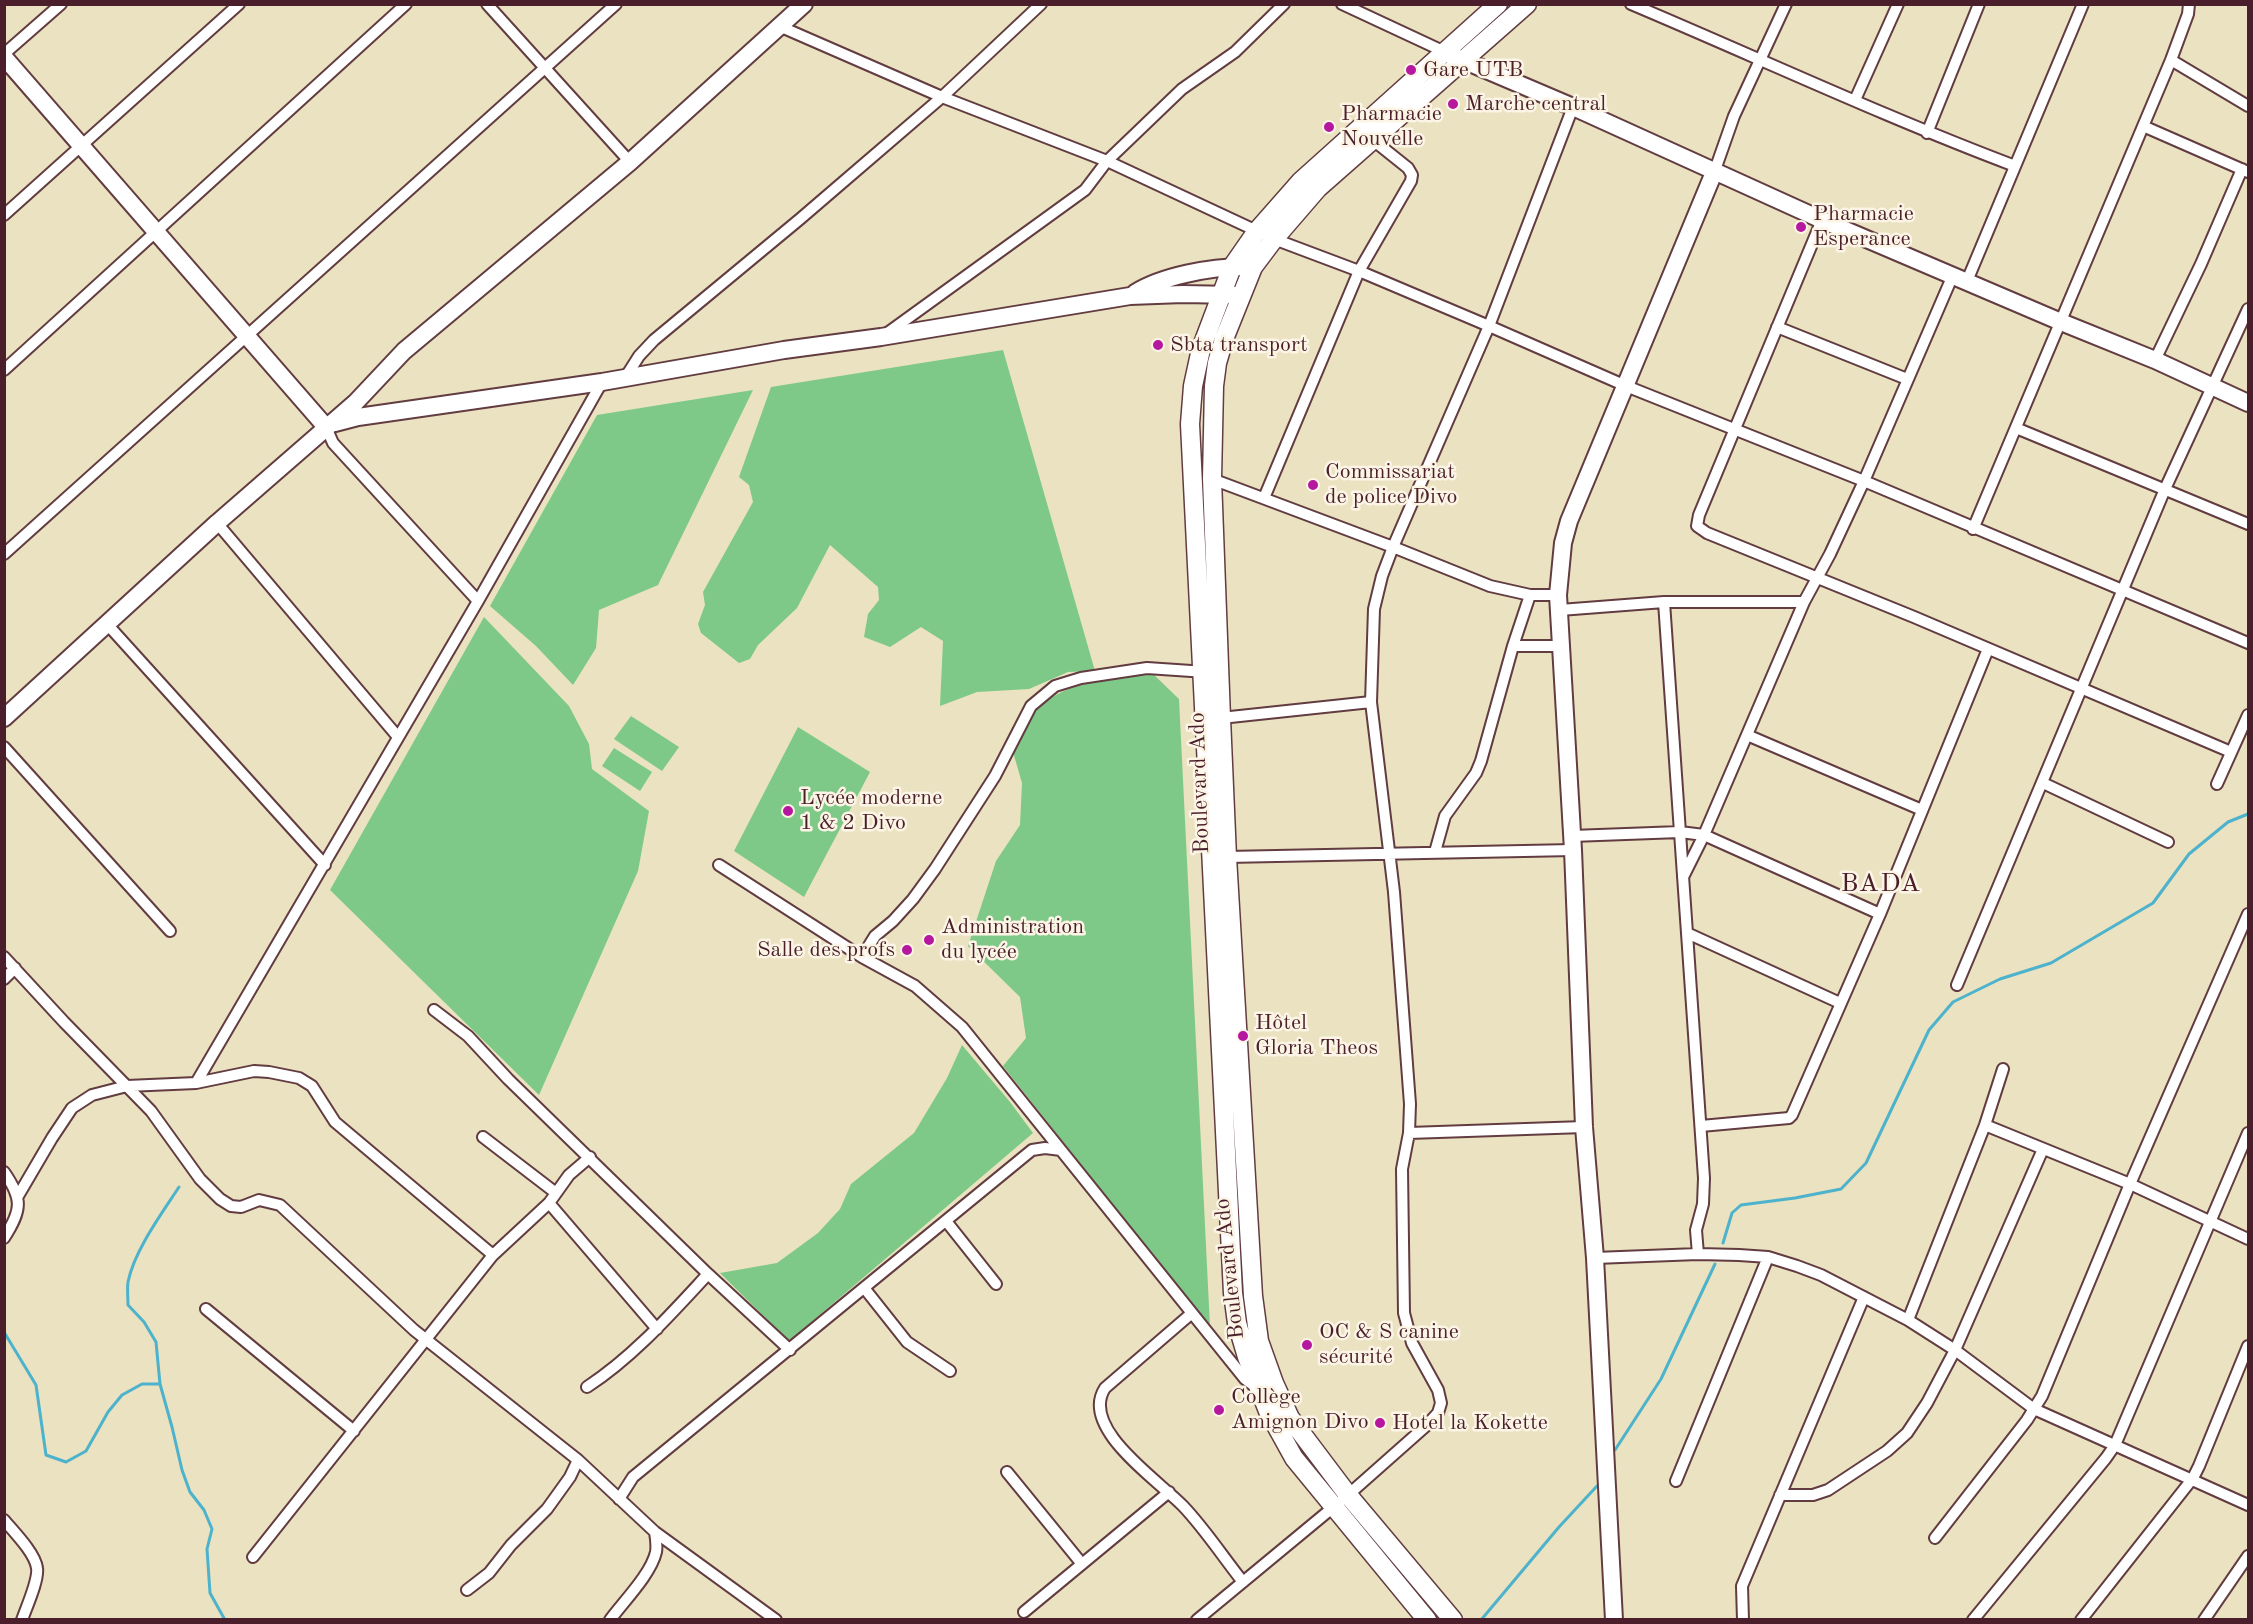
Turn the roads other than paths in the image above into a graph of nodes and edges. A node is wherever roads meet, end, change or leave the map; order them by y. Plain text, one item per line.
1 (61, 4) edge
2 (239, 4) edge
3 (406, 4) edge
4 (488, 4) edge
5 (616, 4) edge
6 (804, 4) edge
7 (1041, 4) edge
8 (1284, 4) edge
9 (1342, 4) edge
10 (1498, 4) edge
11 (1527, 4) edge
12 (1631, 4) edge
13 (1786, 4) edge
14 (1898, 4) edge
15 (1979, 4) edge
16 (2083, 4) edge
17 (2189, 4) edge
18 (779, 26) junction
19 (1445, 52) junction
20 (4, 56) edge
21 (1760, 59) junction
22 (2171, 60) junction
23 (1463, 61) junction
24 (545, 70) junction
25 (942, 97) junction
26 (1855, 100) junction
27 (2247, 103) edge
28 (1573, 107) junction
29 (2143, 126) junction
30 (1927, 133) junction
31 (1373, 140) junction
32 (81, 145) junction
33 (1107, 161) junction
34 (630, 162) junction
35 (2015, 166) junction
36 (1715, 170) junction
37 (2245, 171) edge
38 (4, 215) edge
39 (1822, 220) junction
40 (1257, 231) junction
41 (158, 233) junction
42 (1274, 239) junction
43 (1232, 267) junction
44 (1253, 267) junction
45 (1359, 271) junction
46 (1960, 278) junction
47 (1231, 295) junction
48 (1130, 296) junction
49 (2248, 309) edge
50 (2061, 322) junction
51 (1489, 326) junction
52 (1777, 327) junction
53 (247, 336) junction
54 (881, 337) junction
55 (2155, 360) junction
56 (4, 370) edge
57 (625, 378) junction
58 (1907, 379) junction
59 (602, 382) junction
60 (1626, 386) junction
61 (2211, 386) junction
62 (2248, 403) edge
63 (326, 427) junction
64 (2016, 428) junction
65 (1735, 429) junction
66 (1212, 479) junction
67 (1864, 481) junction
68 (2165, 489) junction
69 (1264, 498) junction
70 (217, 523) junction
71 (2248, 524) edge
72 (1973, 529) junction
73 (1393, 547) junction
74 (4, 554) edge
75 (1816, 578) junction
76 (2122, 591) junction
77 (1530, 595) junction
78 (478, 601) junction
79 (1559, 602) junction
80 (1665, 602) junction
81 (1804, 602) junction
82 (107, 624) junction
83 (2248, 644) edge
84 (1513, 646) junction
85 (1562, 646) junction
86 (1988, 649) junction
87 (1210, 672) junction
88 (2082, 689) junction
89 (1371, 702) junction
90 (2248, 715) edge
91 (5, 717) edge
92 (1221, 718) junction
93 (1747, 735) junction
94 (398, 737) junction
95 (4, 747) edge
96 (2232, 752) junction
97 (2043, 783) junction
98 (2217, 784) dead end
99 (1922, 810) junction
100 (1680, 832) junction
101 (1704, 835) junction
102 (2168, 842) dead end
103 (1573, 843) junction
104 (1389, 852) junction
105 (1435, 852) junction
106 (1227, 857) junction
107 (325, 865) junction
108 (719, 865) dead end
109 (1683, 877) junction
110 (1880, 914) junction
111 (2248, 914) edge
112 (170, 931) dead end
113 (1687, 933) junction
114 (4, 957) edge
115 (862, 957) junction
116 (15, 968) junction
117 (4, 979) edge
118 (1957, 985) dead end
119 (1840, 1003) junction
120 (434, 1010) dead end
121 (2003, 1069) dead end
122 (196, 1083) junction
123 (127, 1086) junction
124 (1984, 1125) junction
125 (1701, 1126) junction
126 (1584, 1127) junction
127 (1409, 1133) junction
128 (2248, 1133) edge
129 (483, 1137) dead end
130 (2043, 1149) junction
131 (1060, 1150) junction
132 (590, 1157) junction
133 (4, 1172) edge
134 (2130, 1184) junction
135 (556, 1193) junction
136 (18, 1196) junction
137 (549, 1203) junction
138 (946, 1221) junction
139 (2210, 1221) junction
140 (4, 1238) edge
141 (2248, 1239) edge
142 (1698, 1254) junction
143 (492, 1255) junction
144 (1768, 1257) junction
145 (1595, 1258) junction
146 (708, 1274) junction
147 (996, 1284) dead end
148 (865, 1288) junction
149 (1864, 1297) junction
150 (206, 1309) dead end
151 (1192, 1313) junction
152 (1908, 1320) junction
153 (657, 1329) junction
154 (425, 1338) junction
155 (2248, 1346) edge
156 (790, 1350) junction
157 (1955, 1350) junction
158 (950, 1371) dead end
159 (586, 1387) dead end
160 (1259, 1389) junction
161 (2034, 1409) junction
162 (354, 1431) junction
163 (2115, 1445) junction
164 (578, 1460) junction
165 (1007, 1472) dead end
166 (2193, 1478) junction
167 (1676, 1481) dead end
168 (1168, 1492) junction
169 (1348, 1495) junction
170 (1780, 1495) junction
171 (619, 1499) junction
172 (2248, 1505) edge
173 (1334, 1507) junction
174 (4, 1520) edge
175 (655, 1532) junction
176 (1935, 1538) dead end
177 (2248, 1556) edge
178 (253, 1557) dead end
179 (1082, 1564) junction
180 (1243, 1582) junction
181 (466, 1590) dead end
182 (1024, 1612) dead end
183 (22, 1620) edge
184 (610, 1620) edge
185 (776, 1620) edge
186 (1197, 1620) edge
187 (1427, 1620) edge
188 (1453, 1620) edge
189 (1614, 1620) edge
190 (1743, 1620) edge
191 (1973, 1620) edge
192 (2081, 1620) edge
193 (2204, 1620) edge

1 - 20 street
2 - 32 street
3 - 41 street
4 - 24 street
5 - 24 street
6 - 18 street
7 - 25 street
8 - 33 street
9 - 19 street
10 - 19 main road, Boulevard Ado
11 - 23 main road, Boulevard Ado
12 - 21 street
13 - 21 street
14 - 26 street
15 - 30 street
16 - 35 street
17 - 22 street
18 - 25 street
18 - 34 street
19 - 23 street
19 - 40 main road, Boulevard Ado
20 - 32 street
21 - 26 street
21 - 36 street
22 - 27 street
22 - 29 street
23 - 28 street
23 - 31 main road, Boulevard Ado
24 - 34 street
24 - 53 street
25 - 33 street
25 - 57 street
26 - 30 street
28 - 36 street
28 - 51 street
29 - 37 street
29 - 50 street
30 - 35 street
31 - 42 main road, Boulevard Ado
31 - 45 street
32 - 38 street
32 - 41 street
33 - 40 street
33 - 54 street
34 - 63 street
35 - 46 street
36 - 39 street
36 - 60 street
37 - 55 street
39 - 46 street
39 - 52 street
40 - 42 street
40 - 43 main road, Boulevard Ado
41 - 53 street
41 - 56 street
42 - 44 main road, Boulevard Ado
42 - 45 street
43 - 44 street
43 - 47 main road, Boulevard Ado
43 - 48 street
44 - 47 main road, Boulevard Ado
45 - 51 street
45 - 69 street
46 - 50 street
46 - 58 street
47 - 48 street
47 - 66 main road, Boulevard Ado
47 - 87 main road, Boulevard Ado
48 - 54 street
49 - 61 street
50 - 55 street
50 - 64 street
51 - 60 street
51 - 73 street
52 - 58 street
52 - 65 street
53 - 63 street
53 - 74 street
54 - 57 street
55 - 61 street
57 - 59 street
58 - 67 street
59 - 63 street
59 - 78 street
60 - 65 street
60 - 79 street
61 - 62 street
61 - 68 street
63 - 70 street
63 - 78 street
64 - 68 street
64 - 72 street
65 - 67 street
65 - 75 street
66 - 69 street
66 - 87 main road, Boulevard Ado
67 - 72 street
67 - 75 street
68 - 71 street
68 - 76 street
69 - 73 street
70 - 82 street
70 - 94 street
72 - 76 street
73 - 77 street
73 - 89 street
75 - 81 street
75 - 86 street
76 - 83 street
76 - 88 street
77 - 79 street
77 - 84 street
78 - 94 street
79 - 80 street
79 - 85 street
80 - 81 street
80 - 100 street
81 - 93 street
82 - 91 street
82 - 107 street
84 - 85 street
84 - 105 street
85 - 103 street
86 - 88 street
86 - 99 street
87 - 92 main road, Boulevard Ado
87 - 115 street
87 - 160 main road, Boulevard Ado
88 - 96 street
88 - 97 street
89 - 92 street
89 - 104 street
90 - 96 street
92 - 106 main road, Boulevard Ado
93 - 99 street
93 - 101 street
94 - 107 street
95 - 112 street
96 - 98 street
97 - 102 street
97 - 118 street
99 - 110 street
100 - 101 street
100 - 103 street
100 - 109 street
101 - 109 street
101 - 110 street
103 - 105 street
103 - 126 street
104 - 105 street
104 - 106 street
104 - 127 street
106 - 169 main road, Boulevard Ado
107 - 122 street
108 - 115 street
109 - 113 street
110 - 119 street
111 - 134 street
113 - 119 street
113 - 125 street
114 - 116 street
115 - 131 street
116 - 117 street
116 - 123 street
119 - 125 street
120 - 132 street
121 - 124 street
122 - 123 street
122 - 143 street
123 - 136 street
123 - 154 street
124 - 130 street
124 - 152 street
125 - 142 street
126 - 127 street
126 - 145 street
127 - 169 street
128 - 139 street
129 - 135 street
130 - 134 street
130 - 157 street
131 - 138 street
131 - 151 street
132 - 135 street
132 - 146 street
133 - 136 street
134 - 139 street
134 - 161 street
135 - 137 street
136 - 140 street
137 - 143 street
137 - 153 street
138 - 147 street
138 - 148 street
139 - 141 street
139 - 163 street
142 - 144 street
142 - 145 street
143 - 154 street
144 - 149 street
144 - 167 street
145 - 189 street
146 - 153 street
146 - 156 street
148 - 156 street
148 - 158 street
149 - 152 street
149 - 170 street
150 - 162 street
151 - 160 street
151 - 168 street
152 - 157 street
153 - 159 street
154 - 162 street
154 - 164 street
155 - 166 street
156 - 171 street
157 - 161 street
157 - 170 street
160 - 173 main road, Boulevard Ado
161 - 163 street
161 - 176 street
162 - 178 street
163 - 166 street
163 - 191 street
164 - 171 street
164 - 181 street
165 - 179 street
166 - 172 street
166 - 192 street
168 - 179 street
168 - 180 street
169 - 173 street
169 - 188 main road, Boulevard Ado
170 - 190 street
171 - 175 street
173 - 180 street
173 - 187 main road, Boulevard Ado
174 - 183 street
175 - 184 street
175 - 185 street
177 - 193 street
179 - 182 street
180 - 186 street

